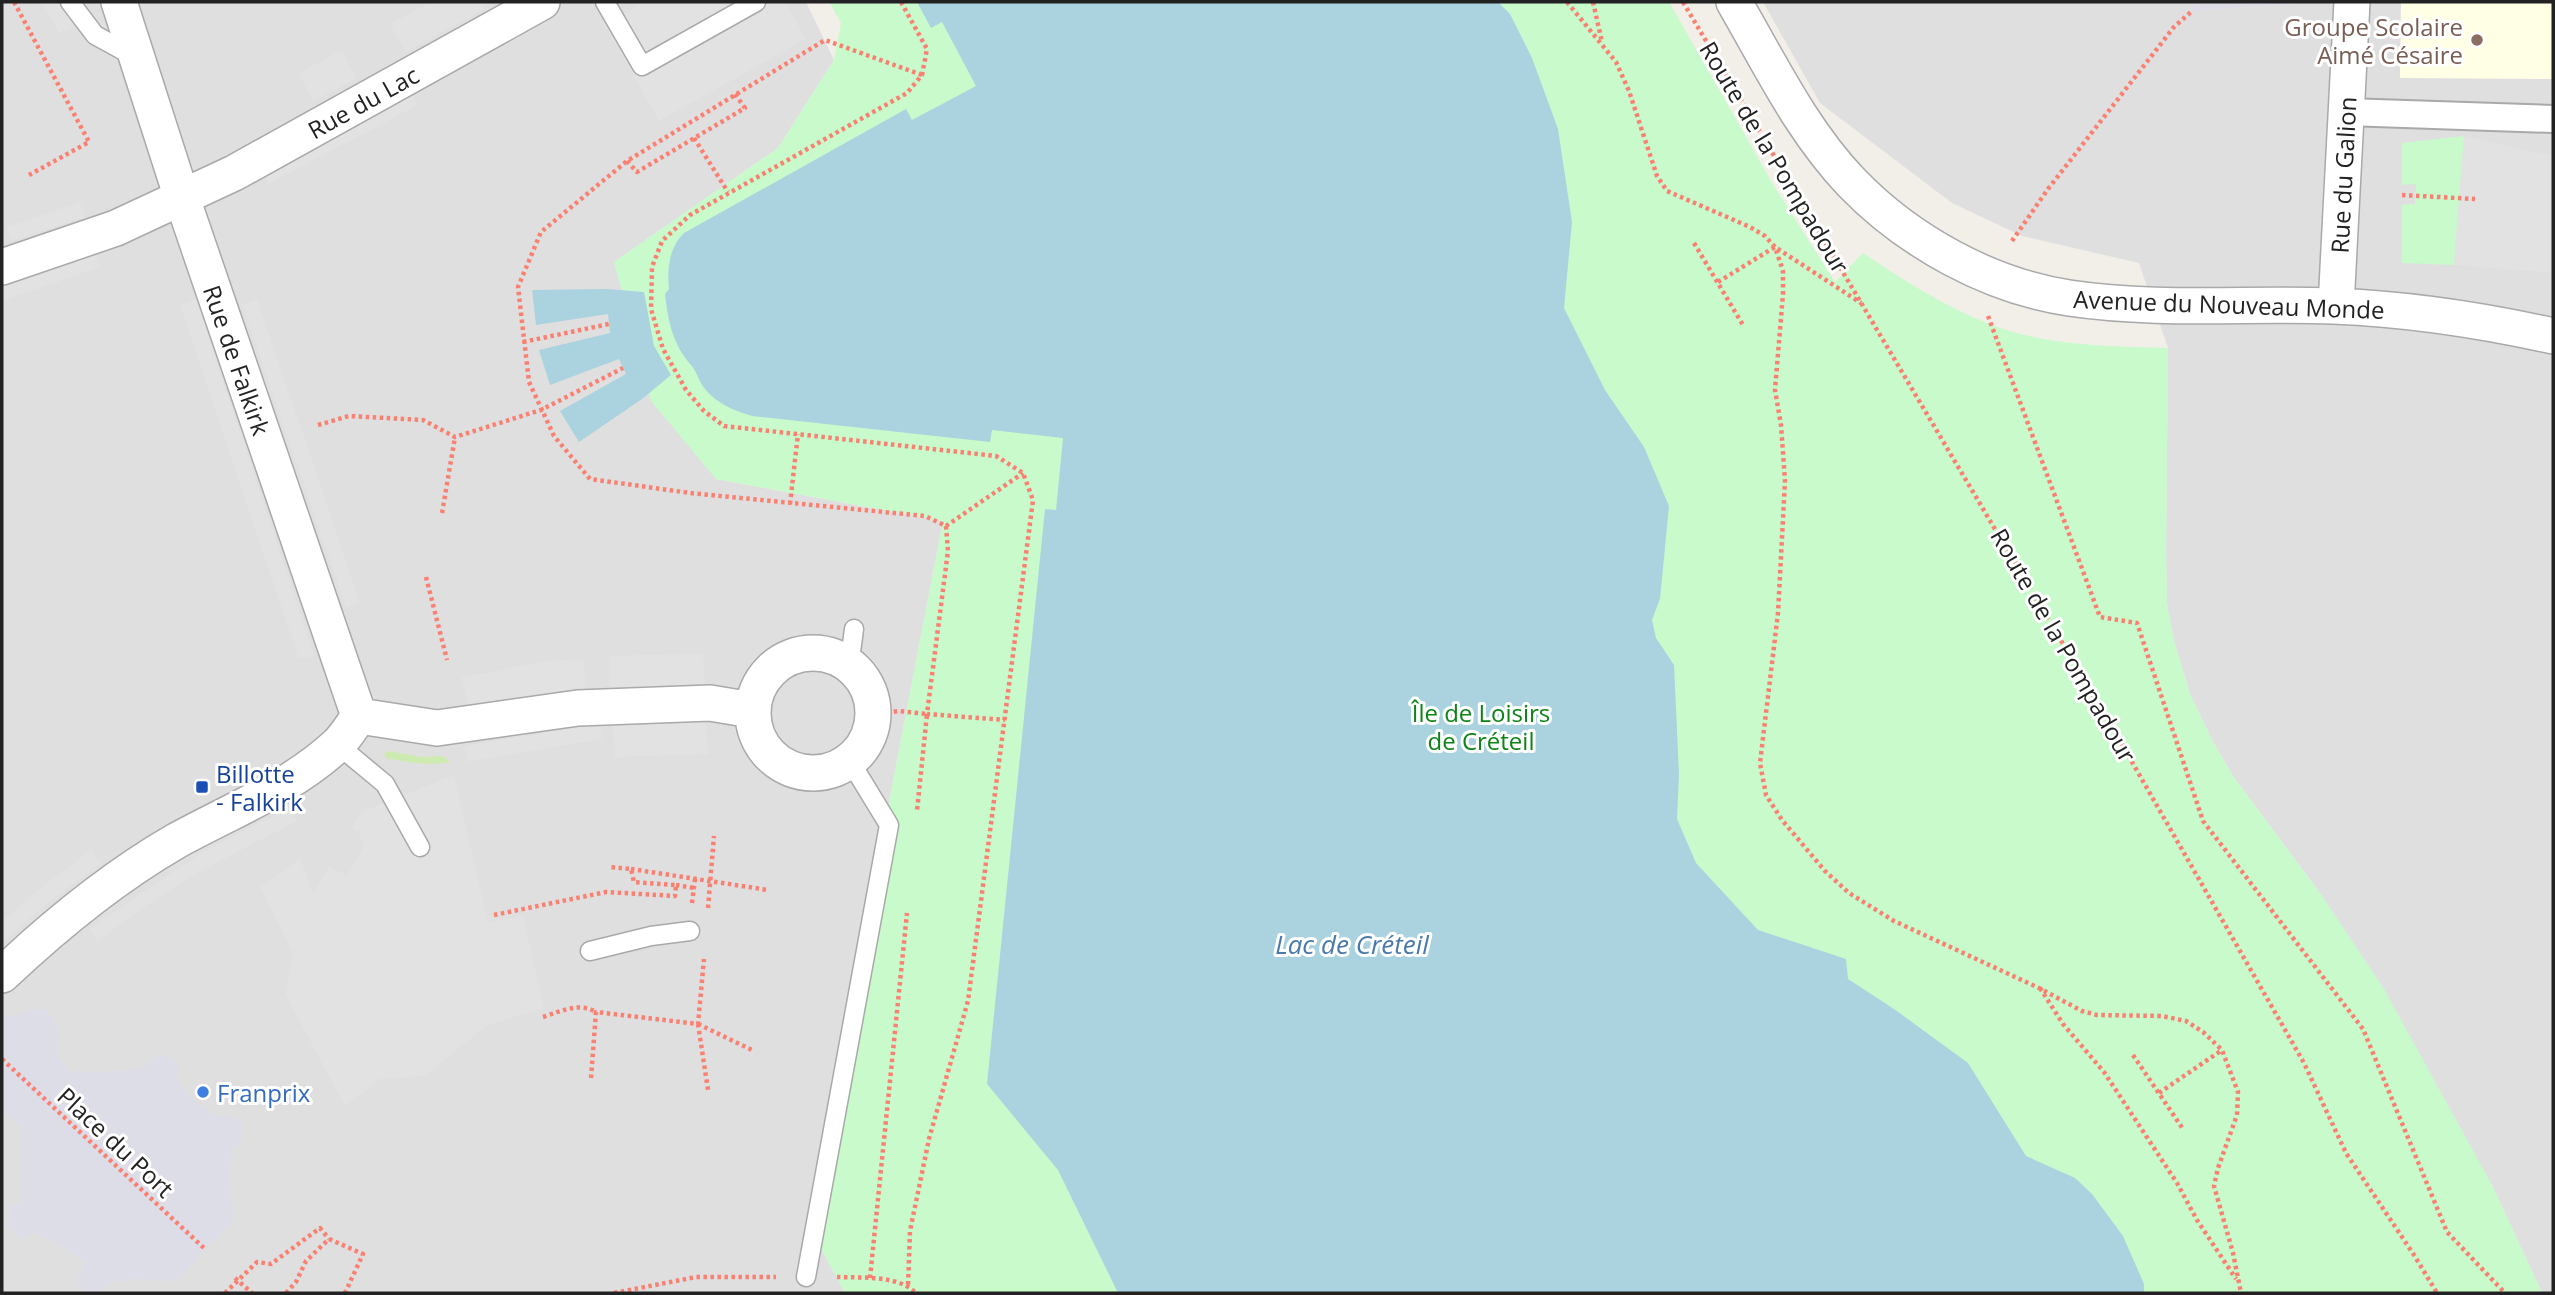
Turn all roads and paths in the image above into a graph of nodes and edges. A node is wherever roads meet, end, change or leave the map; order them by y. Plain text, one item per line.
1 (14, 2) edge
2 (70, 2) edge
3 (119, 2) edge
4 (605, 2) edge
5 (756, 2) edge
6 (901, 2) edge
7 (1567, 2) edge
8 (1594, 2) edge
9 (1683, 2) edge
10 (1734, 2) edge
11 (2352, 2) edge
12 (525, 6) edge
13 (2192, 11) dead end
14 (1603, 43) junction
15 (137, 58) junction
16 (922, 75) junction
17 (735, 94) junction
18 (2346, 112) junction
19 (2553, 119) edge
20 (694, 138) junction
21 (627, 161) junction
22 (29, 175) dead end
23 (1852, 183) joint
24 (728, 192) junction
25 (2402, 195) dead end
26 (182, 198) junction
27 (2475, 199) dead end
28 (2015, 237) dead end
29 (1694, 243) dead end
30 (1775, 247) junction
31 (2, 267) edge
32 (1718, 282) junction
33 (1865, 305) junction
34 (2336, 306) junction
35 (1988, 315) dead end
36 (609, 324) dead end
37 (1743, 325) dead end
38 (2553, 336) edge
39 (523, 342) junction
40 (622, 368) dead end
41 (541, 410) junction
42 (318, 425) dead end
43 (798, 434) junction
44 (455, 437) junction
45 (1023, 473) junction
46 (790, 504) junction
47 (442, 513) dead end
48 (946, 526) junction
49 (426, 578) dead end
50 (854, 629) dead end
51 (447, 660) dead end
52 (844, 663) junction
53 (752, 710) junction
54 (927, 714) junction
55 (873, 715) junction
56 (359, 716) junction
57 (1005, 720) junction
58 (338, 745) junction
59 (850, 761) junction
60 (916, 824) dead end
61 (714, 836) dead end
62 (420, 847) dead end
63 (609, 867) dead end
64 (631, 869) junction
65 (695, 879) junction
66 (711, 881) junction
67 (676, 885) junction
68 (694, 888) junction
69 (768, 890) dead end
70 (684, 904) dead end
71 (908, 906) dead end
72 (494, 915) dead end
73 (707, 920) dead end
74 (690, 931) dead end
75 (705, 946) dead end
76 (590, 951) dead end
77 (2, 975) edge
78 (2039, 988) junction
79 (596, 1012) junction
80 (543, 1017) dead end
81 (698, 1024) junction
82 (752, 1050) dead end
83 (2222, 1050) junction
84 (2133, 1055) dead end
85 (2, 1059) edge
86 (591, 1078) dead end
87 (708, 1090) dead end
88 (2159, 1093) junction
89 (2183, 1129) dead end
90 (329, 1239) junction
91 (206, 1250) dead end
92 (806, 1277) junction
93 (870, 1278) junction
94 (237, 1280) junction
95 (2239, 1283) junction
96 (908, 1286) junction
97 (225, 1293) edge
98 (252, 1293) edge
99 (286, 1293) edge
100 (345, 1293) edge
101 (614, 1293) edge
102 (916, 1293) edge
103 (2241, 1293) edge
104 (2437, 1293) edge
105 (2505, 1293) edge

1 - 22 path
2 - 15 lane
3 - 15 street, Rue de Falkirk
4 - 5 lane
6 - 16 path
7 - 14 path
8 - 14 path
9 - 33 path, Route de la Pompadour
10 - 23 street, Route de la Pompadour
11 - 18 street, Rue du Galion
12 - 26 street, Rue du Lac
13 - 28 path
14 - 30 path
15 - 26 street, Rue de Falkirk
16 - 17 path
16 - 24 path
17 - 20 path
17 - 21 path
18 - 19 street
18 - 34 street, Rue du Galion
20 - 21 path
20 - 24 path
21 - 39 path
23 - 34 street, Avenue du Nouveau Monde
24 - 43 path
25 - 27 path
26 - 31 street, Rue du Lac
26 - 56 street, Rue de Falkirk
29 - 32 path
30 - 32 path
30 - 33 path
30 - 78 path
32 - 37 path
33 - 104 path, Route de la Pompadour
34 - 38 street, Avenue du Nouveau Monde
35 - 105 path
36 - 39 path
39 - 41 path
40 - 41 path
41 - 44 path
41 - 46 path
42 - 44 path
43 - 45 path
43 - 46 path
44 - 47 path
45 - 48 path
45 - 57 path
46 - 48 path
48 - 54 path
49 - 51 path
50 - 52 lane
52 - 53 street
52 - 55 street
53 - 56 street
53 - 59 street
54 - 55 path
54 - 57 path
54 - 60 path
55 - 59 street
56 - 58 street
57 - 96 path
58 - 62 lane
58 - 77 street
59 - 92 lane
61 - 66 path
63 - 64 path
64 - 65 path
64 - 67 path
65 - 66 path
65 - 68 path
66 - 69 path
66 - 73 path
67 - 68 path
67 - 72 path
68 - 70 path
71 - 93 path
74 - 76 lane
75 - 81 path
78 - 83 path
78 - 95 path
79 - 80 path
79 - 81 path
79 - 86 path
81 - 82 path
81 - 87 path
83 - 88 path
83 - 95 path
84 - 88 path
85 - 91 path, Place du Port
88 - 89 path
90 - 94 path
90 - 99 path
90 - 100 path
92 - 93 path
92 - 101 path
93 - 96 path
94 - 97 path
94 - 98 path
95 - 103 path
96 - 102 path

